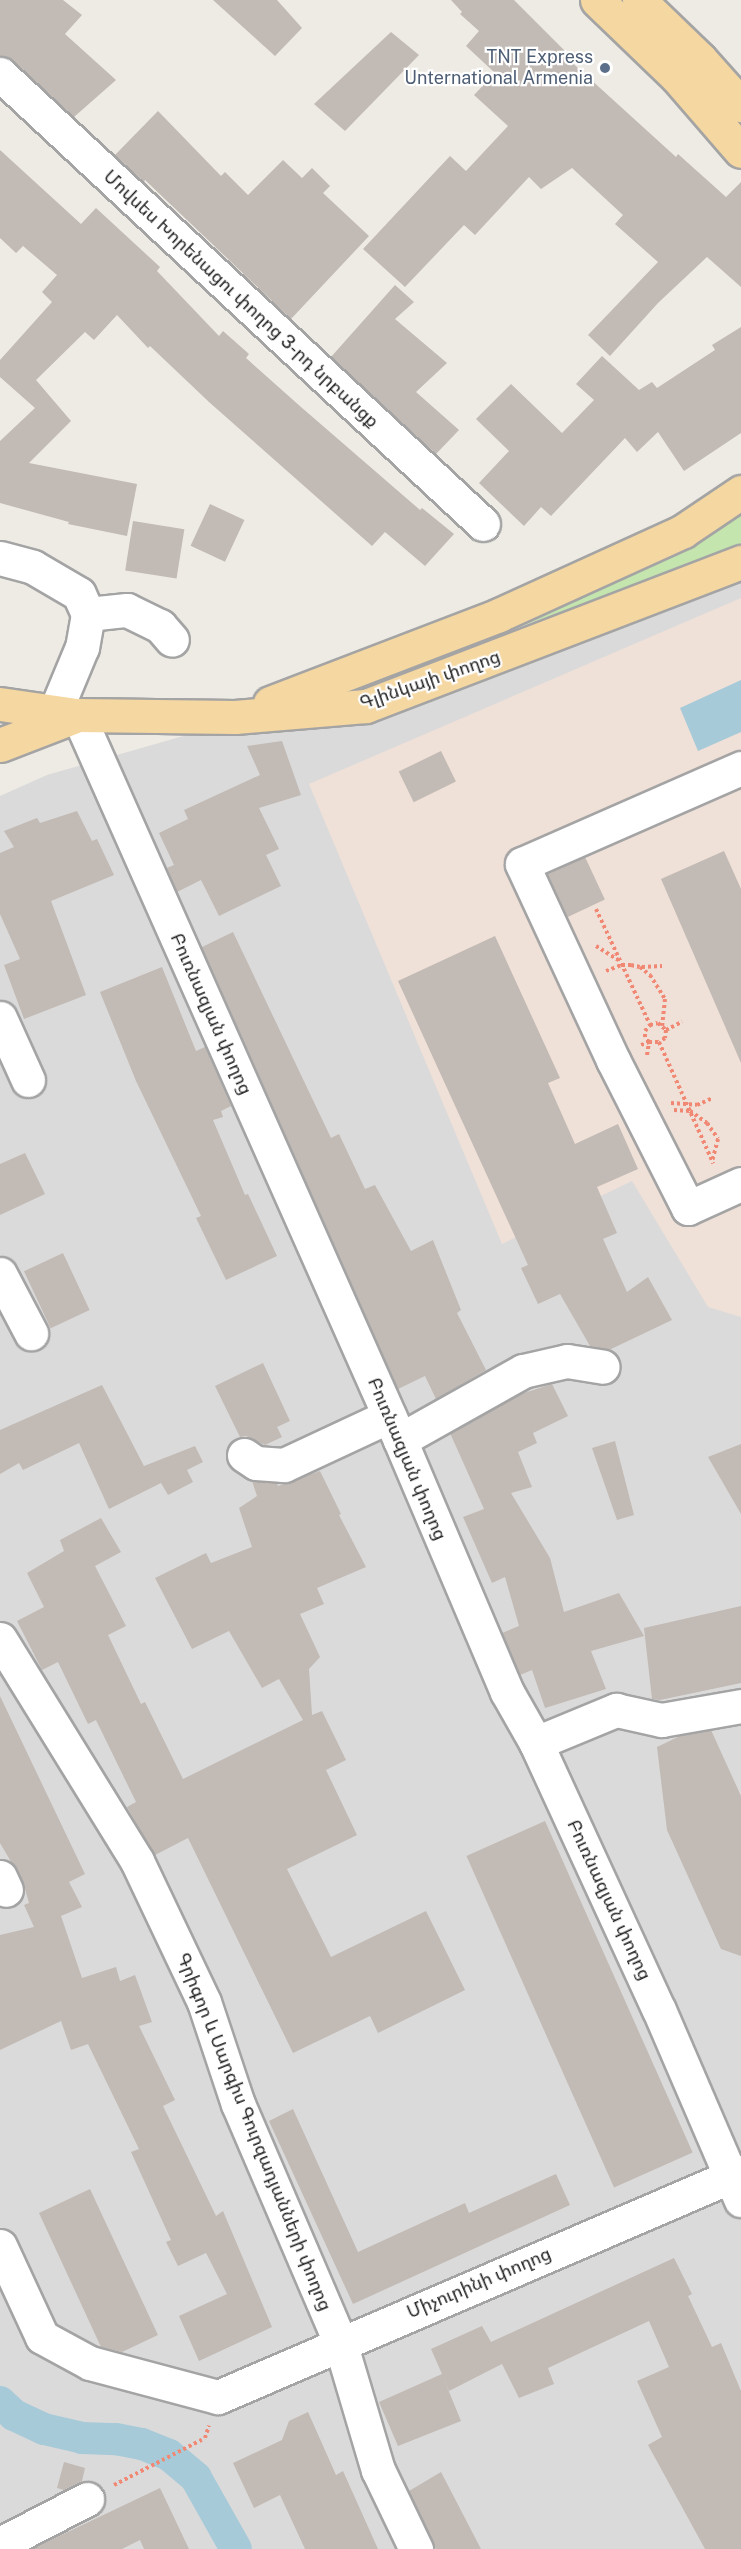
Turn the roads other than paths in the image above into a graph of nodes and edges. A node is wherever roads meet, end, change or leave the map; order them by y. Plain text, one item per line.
1 (597, 0) edge
2 (639, 0) edge
3 (0, 74) edge
4 (741, 105) edge
5 (741, 151) edge
6 (741, 492) edge
7 (483, 524) dead end
8 (0, 558) edge
9 (741, 562) edge
10 (88, 614) junction
11 (172, 640) dead end
12 (0, 704) edge
13 (67, 713) junction
14 (235, 717) junction
15 (0, 745) edge
16 (741, 768) edge
17 (0, 1018) edge
18 (28, 1080) dead end
19 (741, 1184) edge
20 (0, 1274) edge
21 (32, 1333) dead end
22 (603, 1367) dead end
23 (395, 1428) junction
24 (244, 1455) dead end
25 (0, 1639) edge
26 (741, 1706) edge
27 (536, 1743) junction
28 (738, 2183) edge
29 (0, 2246) edge
30 (340, 2342) junction
31 (87, 2499) road end
32 (0, 2544) edge
33 (416, 2549) edge

1 - 5 main road
2 - 4 main road
3 - 7 street, Մովսես Խորենացու փողոց 3-րդ նրբանցք
6 - 14 main road
8 - 10 street
9 - 14 main road, Գլինկայի փողոց
10 - 11 street
10 - 13 street
12 - 13 main road
13 - 14 main road, Գլինկայի փողոց
13 - 15 main road, Գլինկայի փողոց
13 - 23 street, Բուռնազյան փողոց
16 - 19 street
17 - 18 street
20 - 21 street
22 - 23 street
23 - 24 street
23 - 27 street, Բուռնազյան փողոց
25 - 30 street, Գրիգոր և Սարգիս Գուրզադյանների փողոց
26 - 27 street
27 - 28 street, Բուռնազյան փողոց
28 - 30 street, Միչուրինի փողոց
29 - 30 street, Միչուրինի փողոց
30 - 33 street, Գրիգոր և Սարգիս Գուրզադյանների փողոց
31 - 32 street

